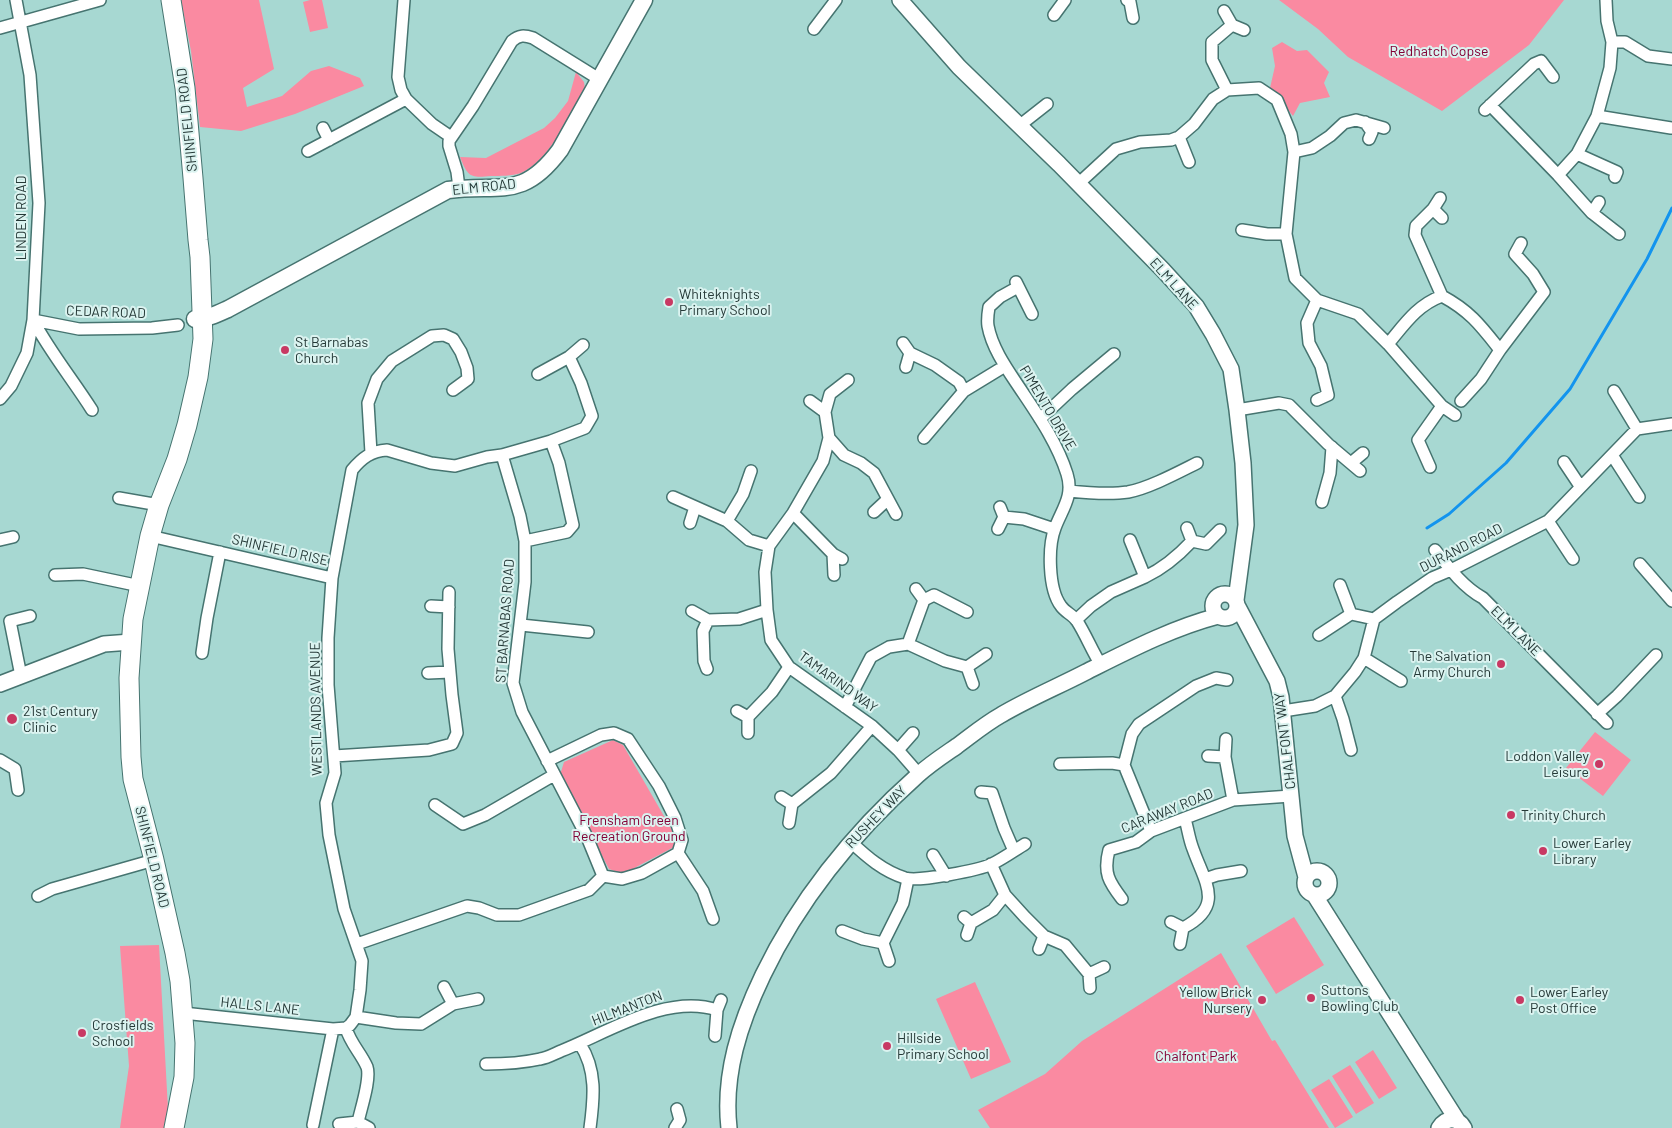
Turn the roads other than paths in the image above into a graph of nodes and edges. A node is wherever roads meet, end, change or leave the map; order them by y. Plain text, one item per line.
1 (16, 0) edge
2 (100, 0) edge
3 (171, 0) edge
4 (404, 0) edge
5 (644, 0) edge
6 (836, 0) edge
7 (900, 0) edge
8 (1065, 0) edge
9 (1127, 0) edge
10 (1606, 0) edge
11 (1224, 12) dead end
12 (1054, 14) dead end
13 (1134, 18) dead end
14 (21, 21) junction
15 (1232, 25) junction
16 (0, 28) edge
17 (814, 29) dead end
18 (1244, 30) dead end
19 (1612, 42) junction
20 (1672, 59) edge
21 (1553, 77) dead end
22 (599, 79) junction
23 (1227, 90) junction
24 (406, 99) junction
25 (1047, 104) dead end
26 (1597, 116) junction
27 (1366, 122) junction
28 (1018, 126) junction
29 (323, 128) dead end
30 (1384, 128) dead end
31 (1666, 129) dead end
32 (451, 137) junction
33 (1178, 137) junction
34 (1369, 139) dead end
35 (329, 140) junction
36 (308, 151) dead end
37 (1294, 152) junction
38 (1577, 154) junction
39 (1189, 162) dead end
40 (1558, 175) junction
41 (1615, 177) dead end
42 (1078, 184) junction
43 (459, 188) junction
44 (1440, 198) dead end
45 (1599, 202) dead end
46 (1433, 209) junction
47 (1592, 213) junction
48 (1442, 218) dead end
49 (1242, 230) dead end
50 (1286, 234) junction
51 (1620, 234) dead end
52 (1521, 243) dead end
53 (1515, 254) junction
54 (1504, 259) dead end
55 (1442, 296) junction
56 (1317, 300) junction
57 (1032, 314) dead end
58 (33, 320) junction
59 (192, 321) junction
60 (903, 343) dead end
61 (1388, 344) junction
62 (583, 346) dead end
63 (1500, 350) junction
64 (910, 353) junction
65 (1114, 354) dead end
66 (569, 357) junction
67 (1005, 366) junction
68 (906, 368) dead end
69 (538, 374) dead end
70 (848, 380) dead end
71 (453, 390) dead end
72 (964, 391) junction
73 (1614, 391) dead end
74 (1327, 398) dead end
75 (0, 399) edge
76 (810, 401) dead end
77 (1461, 401) dead end
78 (1442, 406) junction
79 (92, 410) dead end
80 (1237, 410) junction
81 (825, 412) junction
82 (1455, 415) dead end
83 (1040, 419) junction
84 (1672, 424) edge
85 (1637, 428) junction
86 (829, 438) junction
87 (924, 438) dead end
88 (551, 442) junction
89 (1332, 447) junction
90 (371, 453) junction
91 (1363, 453) dead end
92 (502, 455) junction
93 (1612, 455) junction
94 (1564, 462) dead end
95 (1197, 463) dead end
96 (1430, 467) dead end
97 (750, 471) dead end
98 (1580, 486) junction
99 (1069, 492) junction
100 (673, 497) dead end
101 (1639, 497) dead end
102 (120, 498) dead end
103 (888, 499) junction
104 (1322, 502) dead end
105 (159, 505) junction
106 (695, 506) junction
107 (874, 512) dead end
108 (793, 513) junction
109 (896, 514) dead end
110 (727, 521) junction
111 (1548, 521) junction
112 (690, 523) dead end
113 (1187, 528) dead end
114 (998, 529) dead end
115 (1054, 529) junction
116 (1220, 530) dead end
117 (150, 536) junction
118 (13, 537) dead end
119 (0, 540) edge
120 (525, 540) junction
121 (1130, 540) dead end
122 (1192, 540) junction
123 (769, 546) junction
124 (1435, 550) dead end
125 (220, 552) junction
126 (1573, 559) dead end
127 (1640, 564) dead end
128 (1450, 570) junction
129 (54, 575) dead end
130 (834, 575) dead end
131 (332, 578) junction
132 (1145, 578) junction
133 (1340, 585) dead end
134 (140, 586) junction
135 (916, 589) dead end
136 (449, 592) dead end
137 (924, 600) junction
138 (1672, 601) edge
139 (431, 606) dead end
140 (1226, 606) junction
141 (449, 607) junction
142 (767, 610) junction
143 (692, 612) dead end
144 (967, 612) dead end
145 (1351, 614) junction
146 (30, 616) dead end
147 (1374, 619) junction
148 (708, 620) junction
149 (1076, 620) junction
150 (521, 625) junction
151 (588, 632) dead end
152 (1319, 635) dead end
153 (130, 642) junction
154 (908, 644) junction
155 (202, 653) dead end
156 (986, 654) dead end
157 (1656, 655) dead end
158 (1364, 658) junction
159 (1101, 665) junction
160 (1220, 666) dead end
161 (789, 667) junction
162 (968, 667) junction
163 (707, 669) dead end
164 (450, 672) junction
165 (428, 673) dead end
166 (21, 676) junction
167 (1401, 681) dead end
168 (0, 684) edge
169 (973, 684) dead end
170 (1335, 696) junction
171 (845, 707) junction
172 (737, 711) dead end
173 (1283, 711) junction
174 (1597, 714) junction
175 (748, 717) junction
176 (1607, 722) dead end
177 (872, 726) junction
178 (748, 732) dead end
179 (913, 733) dead end
180 (1226, 739) dead end
181 (898, 750) junction
182 (1351, 750) dead end
183 (334, 756) junction
184 (1208, 756) dead end
185 (1224, 757) junction
186 (0, 760) edge
187 (547, 761) junction
188 (1060, 764) dead end
189 (1124, 765) junction
190 (919, 774) junction
191 (554, 775) junction
192 (18, 790) dead end
193 (990, 790) dead end
194 (1291, 796) junction
195 (781, 797) dead end
196 (1233, 800) junction
197 (792, 804) junction
198 (435, 805) dead end
199 (1185, 819) junction
200 (789, 823) dead end
201 (1151, 831) junction
202 (851, 842) junction
203 (1025, 844) dead end
204 (1014, 851) junction
205 (678, 853) junction
206 (934, 855) dead end
207 (154, 860) junction
208 (991, 864) junction
209 (1241, 871) dead end
210 (1311, 874) junction
211 (603, 876) junction
212 (946, 876) junction
213 (908, 879) junction
214 (1205, 879) junction
215 (1321, 892) junction
216 (1006, 895) junction
217 (38, 896) dead end
218 (1122, 899) dead end
219 (713, 919) dead end
220 (1171, 922) dead end
221 (1183, 928) junction
222 (850, 930) dead end
223 (967, 935) dead end
224 (1044, 936) junction
225 (884, 943) junction
226 (357, 944) junction
227 (1180, 944) dead end
228 (1040, 950) dead end
229 (889, 961) dead end
230 (1104, 967) dead end
231 (1089, 974) junction
232 (444, 987) dead end
233 (1090, 988) dead end
234 (478, 999) dead end
235 (453, 1004) junction
236 (184, 1013) junction
237 (356, 1017) junction
238 (346, 1028) junction
239 (333, 1030) junction
240 (715, 1036) dead end
241 (580, 1044) junction
242 (486, 1064) dead end
243 (1438, 1093) junction
244 (358, 1122) junction
245 (339, 1124) dead end
246 (1461, 1124) edge
247 (313, 1125) dead end
248 (1440, 1126) edge
249 (174, 1128) edge
250 (369, 1128) edge
251 (590, 1128) edge
252 (730, 1128) edge

1 - 14 street, LINDEN ROAD
2 - 14 street
3 - 59 main road, SHINFIELD ROAD
4 - 24 street
5 - 22 main road, ELM ROAD
6 - 17 street
7 - 28 street, ELM LANE
8 - 12 street
9 - 13 street
10 - 19 street
11 - 15 street
14 - 16 street
14 - 58 street, LINDEN ROAD
15 - 18 street
15 - 23 street
19 - 20 street
19 - 26 street
21 - 40 street
22 - 32 street
22 - 43 main road, ELM ROAD
23 - 33 street
23 - 37 street
24 - 32 street
24 - 35 street
25 - 28 street
26 - 31 street
26 - 38 street
27 - 30 street
27 - 34 street
27 - 37 street
28 - 42 street, ELM LANE
29 - 35 street
32 - 43 street
33 - 39 street
33 - 42 street
35 - 36 street
37 - 50 street
38 - 40 street
38 - 41 street
40 - 47 street
42 - 80 street, ELM LANE
43 - 59 main road, ELM ROAD
44 - 46 street
45 - 47 street
46 - 48 street
46 - 55 street
47 - 51 street
49 - 50 street
50 - 56 street
52 - 53 street
53 - 54 street
53 - 63 street
55 - 61 street
55 - 63 street
56 - 61 street
56 - 74 street
57 - 67 street, PIMENTO DRIVE
58 - 59 street, CEDAR ROAD
58 - 75 street, LINDEN ROAD
58 - 79 street
59 - 105 main road, SHINFIELD ROAD
60 - 64 street
61 - 78 street
62 - 66 street
63 - 77 street
64 - 68 street
64 - 72 street
65 - 83 street
66 - 69 street
66 - 88 street
67 - 72 street
67 - 83 street, PIMENTO DRIVE
70 - 81 street
71 - 90 street
72 - 87 street
73 - 85 street
76 - 81 street
78 - 82 street
78 - 96 street
80 - 89 street
80 - 140 street
81 - 86 street, TAMARIND WAY
83 - 99 street, PIMENTO DRIVE
84 - 85 street
85 - 93 street, DURAND ROAD
86 - 103 street
86 - 108 street, TAMARIND WAY
88 - 92 street
88 - 120 street
89 - 91 street
89 - 104 street
90 - 92 street
90 - 131 street, WESTLANDS AVENUE
92 - 120 street, ST BARNABAS ROAD
93 - 98 street, DURAND ROAD
93 - 101 street
94 - 98 street
95 - 99 street
97 - 110 street
98 - 111 street, DURAND ROAD
99 - 115 street, PIMENTO DRIVE
100 - 106 street
102 - 105 street
103 - 107 street
103 - 109 street
105 - 117 main road, SHINFIELD ROAD
106 - 110 street
106 - 112 street
108 - 123 street, TAMARIND WAY
108 - 130 street
110 - 123 street
111 - 126 street
111 - 128 street, DURAND ROAD
113 - 122 street
114 - 115 street
115 - 149 street, PIMENTO DRIVE
116 - 122 street
117 - 125 street, SHINFIELD RISE
117 - 134 main road, SHINFIELD ROAD
118 - 119 street
120 - 150 street, ST BARNABAS ROAD
121 - 132 street
122 - 132 street
123 - 142 street, TAMARIND WAY
124 - 128 street, ELM LANE
125 - 131 street, SHINFIELD RISE
125 - 155 street, SHINFIELD RISE
127 - 138 street
128 - 147 street, DURAND ROAD
128 - 174 street, ELM LANE
129 - 134 street
131 - 183 street, WESTLANDS AVENUE
132 - 149 street
133 - 145 street
134 - 153 main road, SHINFIELD ROAD
135 - 137 street
136 - 141 street
137 - 144 street
137 - 154 street
139 - 141 street
140 - 159 street, RUSHEY WAY
140 - 173 street, CHALFONT WAY
141 - 164 street
142 - 148 street
142 - 161 street, TAMARIND WAY
143 - 148 street
145 - 147 street
145 - 152 street
146 - 166 street
147 - 158 street
148 - 163 street
149 - 159 street, PIMENTO DRIVE
150 - 151 street
150 - 187 street, ST BARNABAS ROAD
153 - 166 street
153 - 207 main road, SHINFIELD ROAD
154 - 162 street
154 - 171 street
156 - 162 street
157 - 174 street
158 - 167 street
158 - 170 street
159 - 190 street, RUSHEY WAY
160 - 189 street
161 - 171 street, TAMARIND WAY
161 - 175 street
162 - 169 street
164 - 165 street
164 - 183 street
166 - 168 street
170 - 173 street
170 - 182 street
171 - 177 street, TAMARIND WAY
172 - 175 street
173 - 194 street, CHALFONT WAY
174 - 176 street, ELM LANE
175 - 178 street
177 - 181 street, TAMARIND WAY
177 - 197 street
179 - 181 street
180 - 185 street
181 - 190 street, TAMARIND WAY
183 - 226 street, WESTLANDS AVENUE
184 - 185 street
185 - 196 street
186 - 192 street
187 - 191 street, ST BARNABAS ROAD
187 - 205 street
188 - 189 street
189 - 201 street
190 - 202 street, RUSHEY WAY
191 - 198 street
191 - 211 street, ST BARNABAS ROAD
193 - 204 street
194 - 196 street, CARAWAY ROAD
194 - 210 street, CHALFONT WAY
195 - 197 street
196 - 199 street, CARAWAY ROAD
197 - 200 street
199 - 201 street, CARAWAY ROAD
199 - 214 street
201 - 218 street, CARAWAY ROAD
202 - 213 street
202 - 252 street, RUSHEY WAY
203 - 204 street
204 - 208 street
205 - 211 street
205 - 219 street
206 - 212 street
207 - 217 street
207 - 236 main road, SHINFIELD ROAD
208 - 212 street
208 - 216 street
209 - 214 street
210 - 215 street
210 - 215 street
211 - 226 street
212 - 213 street
213 - 225 street
214 - 221 street
215 - 243 street
216 - 223 street
216 - 224 street
220 - 221 street
221 - 227 street
222 - 225 street
224 - 228 street
224 - 231 street
225 - 229 street
226 - 237 street, WESTLANDS AVENUE
230 - 231 street
231 - 233 street
232 - 235 street
234 - 235 street
235 - 237 street
236 - 239 street, HALLS LANE
236 - 249 main road, SHINFIELD ROAD
237 - 238 street
238 - 239 street, HALLS LANE
238 - 244 street
239 - 247 street
240 - 241 street, HILMANTON
241 - 242 street, HILMANTON
241 - 251 street
243 - 246 street
243 - 248 street
244 - 245 street
244 - 250 street
246 - 248 street

